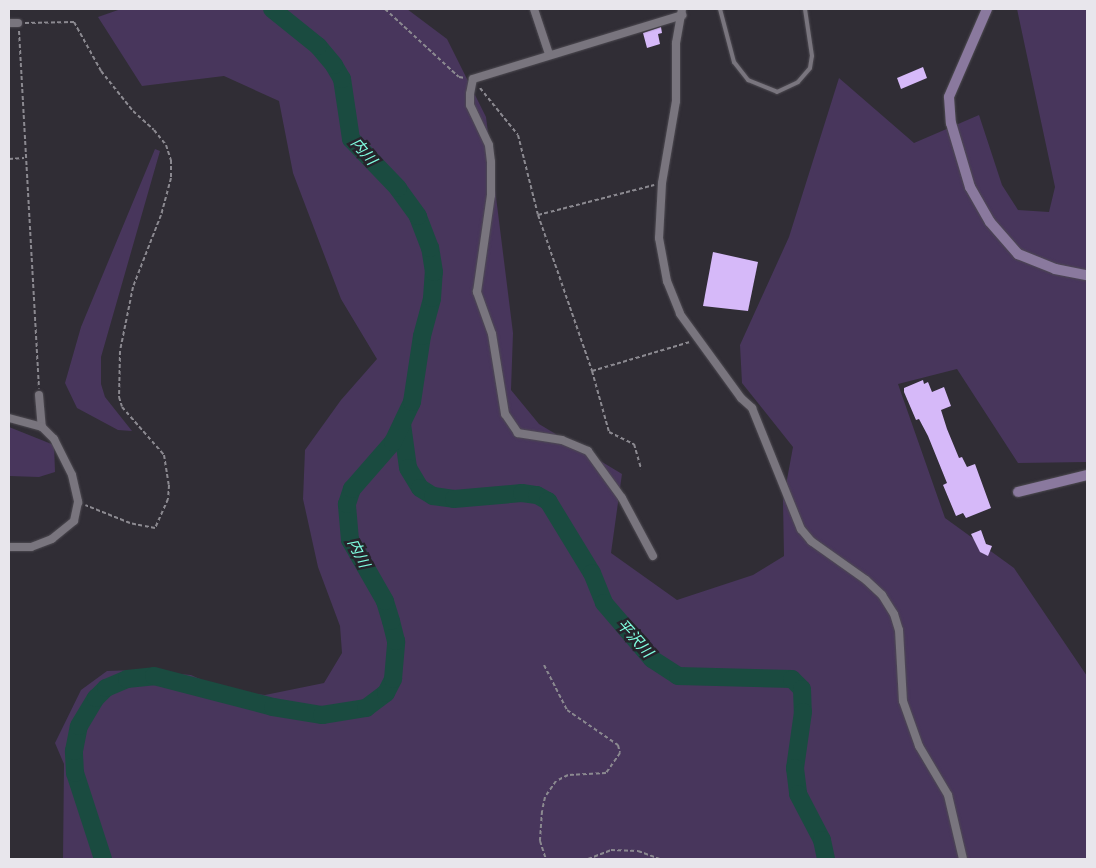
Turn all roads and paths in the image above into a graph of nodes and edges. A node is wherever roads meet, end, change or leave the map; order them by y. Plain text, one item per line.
1 (385, 9) edge
2 (534, 9) edge
3 (720, 9) edge
4 (805, 9) edge
5 (987, 9) edge
6 (682, 12) edge
7 (9, 23) edge
8 (18, 23) junction
9 (549, 54) junction
10 (473, 79) junction
11 (24, 158) junction
12 (9, 159) edge
13 (662, 183) junction
14 (538, 215) junction
15 (1087, 275) edge
16 (697, 340) junction
17 (592, 371) junction
18 (39, 396) joint
19 (9, 418) edge
20 (42, 427) junction
21 (641, 469) dead end
22 (1087, 475) edge
23 (1018, 492) dead end
24 (78, 502) junction
25 (9, 547) edge
26 (653, 556) dead end
27 (544, 665) dead end
28 (546, 859) edge
29 (588, 859) edge
30 (660, 859) edge
31 (963, 859) edge

1 - 10 path
2 - 9 street
3 - 4 lane
5 - 15 street
6 - 9 street
6 - 13 street
7 - 8 street
8 - 11 path
8 - 24 path
9 - 10 street
10 - 14 path
10 - 26 street
11 - 12 path
11 - 18 path
13 - 14 path
13 - 16 street
14 - 17 path
16 - 17 path
16 - 31 street
17 - 21 path
18 - 20 street
19 - 20 street
20 - 24 street
22 - 23 street
24 - 25 street
27 - 28 path
29 - 30 path

